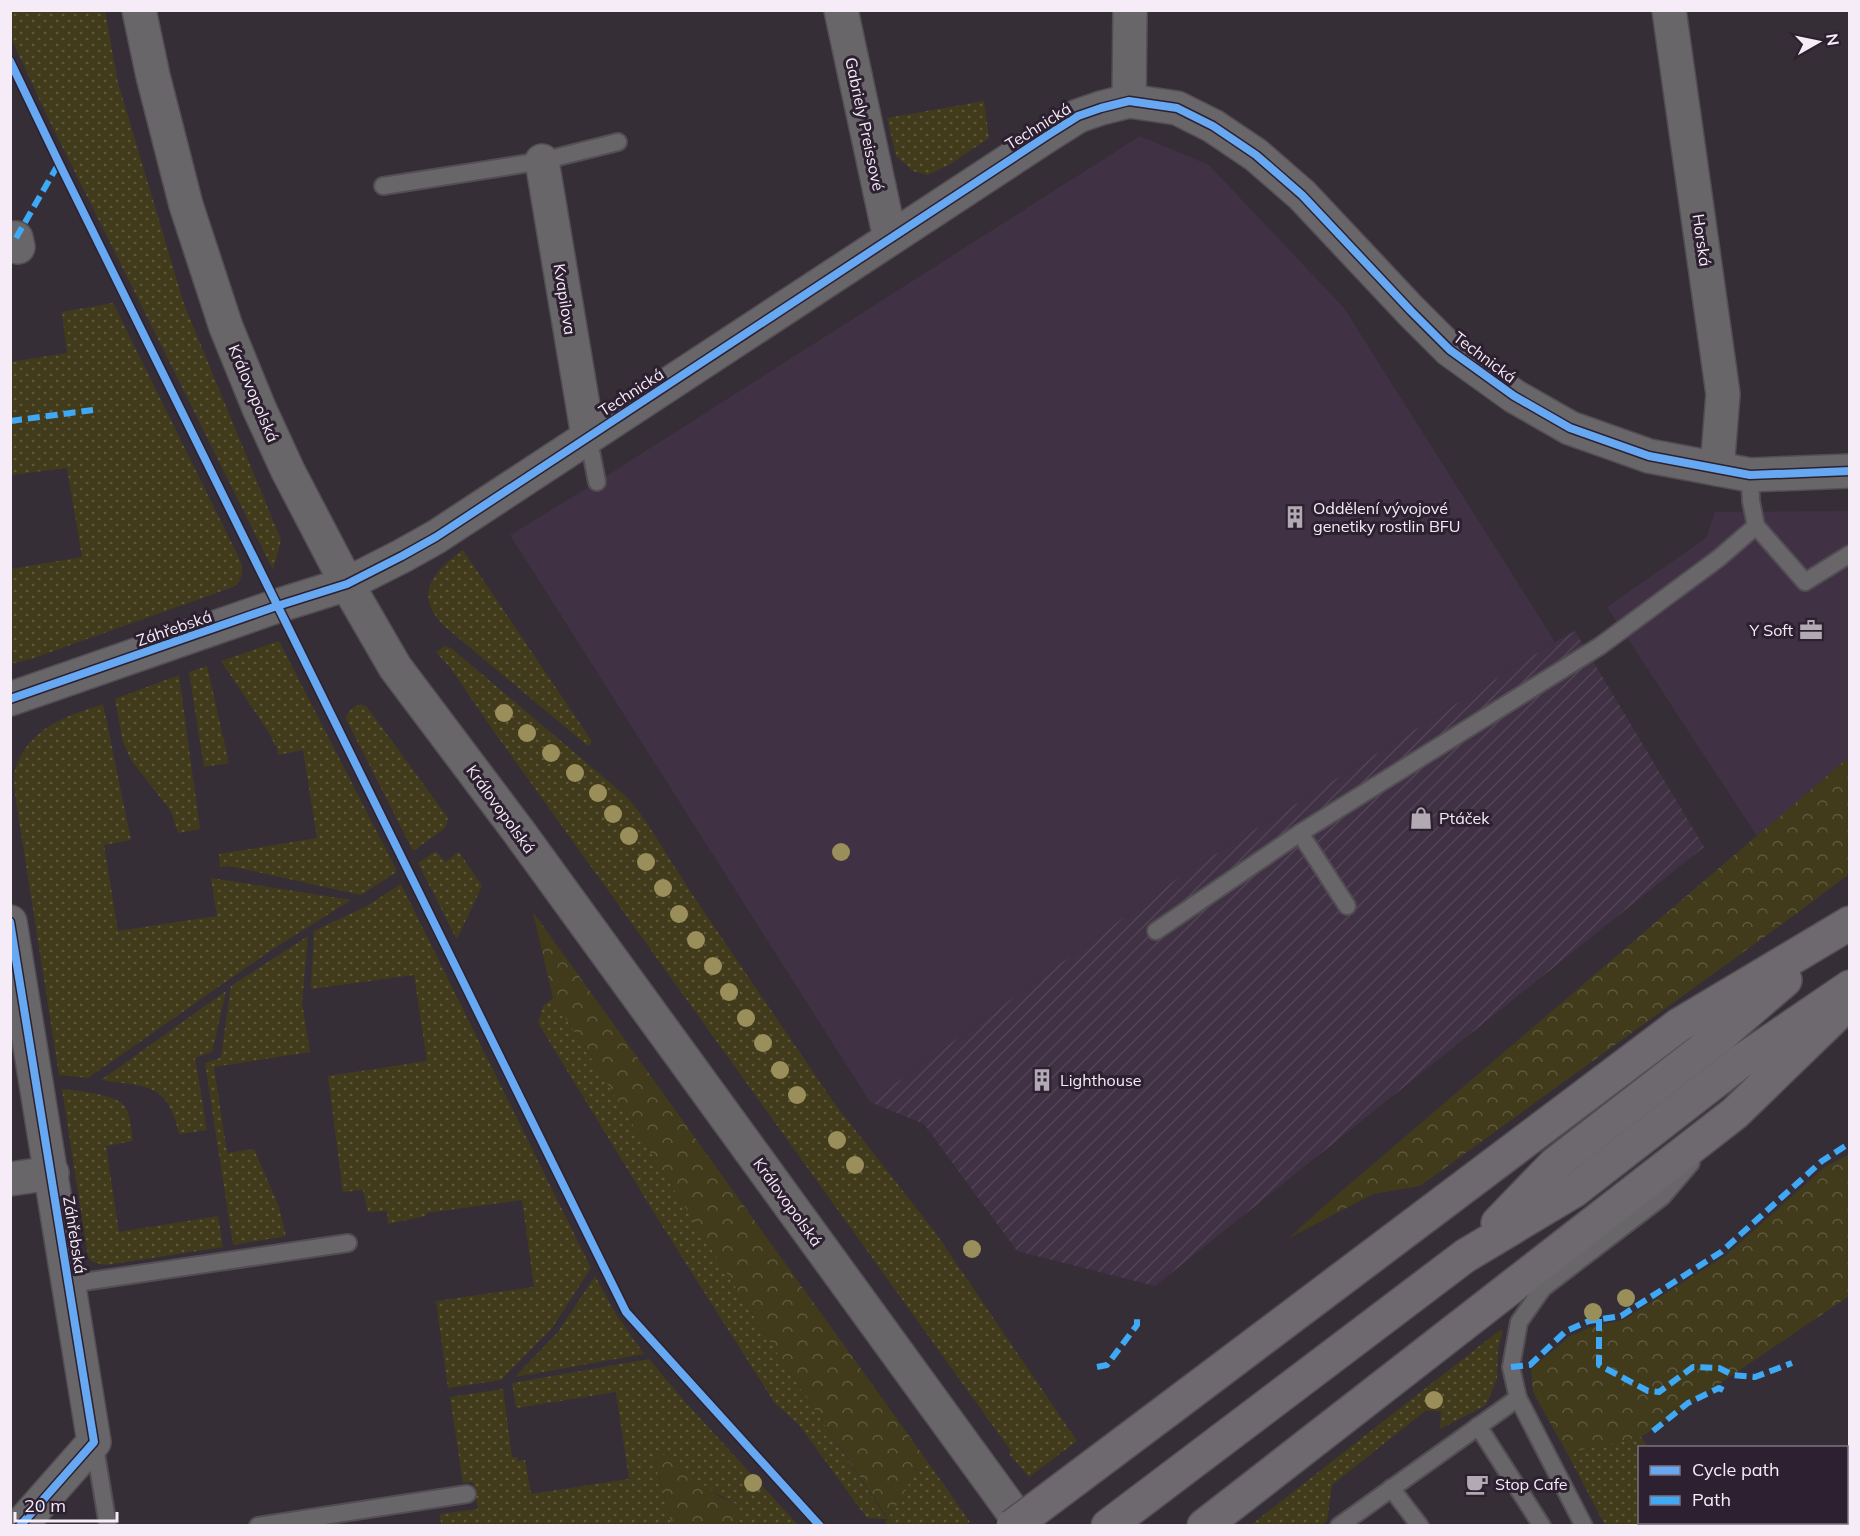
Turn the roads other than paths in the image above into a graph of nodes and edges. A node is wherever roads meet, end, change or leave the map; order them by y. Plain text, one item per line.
1 (139, 10) edge
2 (841, 10) edge
3 (1130, 10) edge
4 (1669, 10) edge
5 (1129, 101) junction
6 (618, 142) dead end
7 (542, 161) junction
8 (383, 186) dead end
9 (890, 238) junction
10 (588, 436) junction
11 (1716, 469) junction
12 (1850, 471) edge
13 (1750, 475) junction
14 (597, 483) dead end
15 (1756, 526) junction
16 (1850, 554) edge
17 (347, 584) junction
18 (10, 699) edge
19 (1300, 833) junction
20 (1347, 906) dead end
21 (10, 922) edge
22 (1850, 923) edge
23 (1156, 931) dead end
24 (1850, 987) edge
25 (1850, 1002) edge
26 (1735, 1113) junction
27 (52, 1173) junction
28 (10, 1179) edge
29 (348, 1243) dead end
30 (1465, 1256) junction
31 (69, 1284) junction
32 (1518, 1398) junction
33 (1478, 1426) junction
34 (94, 1443) junction
35 (1391, 1488) junction
36 (467, 1494) dead end
37 (20, 1526) edge
38 (108, 1526) edge
39 (258, 1526) edge
40 (1013, 1526) edge
41 (1023, 1526) edge
42 (1108, 1526) edge
43 (1204, 1526) edge
44 (1339, 1526) edge
45 (1420, 1526) edge
46 (1542, 1526) edge
47 (1584, 1526) edge

1 - 17 street, Královopolská
2 - 9 street, Gabriely Preissové
3 - 5 street
4 - 11 street, Horská
5 - 9 street, Technická
5 - 11 street, Technická
6 - 7 lane
7 - 8 lane
7 - 10 street, Kvapilova
9 - 10 street, Technická
10 - 14 lane
10 - 17 street, Technická
11 - 13 street, Technická
12 - 13 street, Technická
13 - 15 lane
15 - 16 lane
15 - 19 lane
17 - 18 street, Záhřebská
17 - 41 street, Královopolská
19 - 20 lane
19 - 23 lane
21 - 27 street, Záhřebská
22 - 30 highway
22 - 40 highway, bridge
24 - 30 highway
25 - 26 highway
26 - 32 lane
26 - 43 highway
27 - 28 street
27 - 31 street, Záhřebská
29 - 31 lane
30 - 42 highway
31 - 34 street, Záhřebská
32 - 33 lane
32 - 47 lane
33 - 35 lane
33 - 46 lane
34 - 37 street
34 - 38 lane
35 - 44 lane
35 - 45 lane
36 - 39 lane

